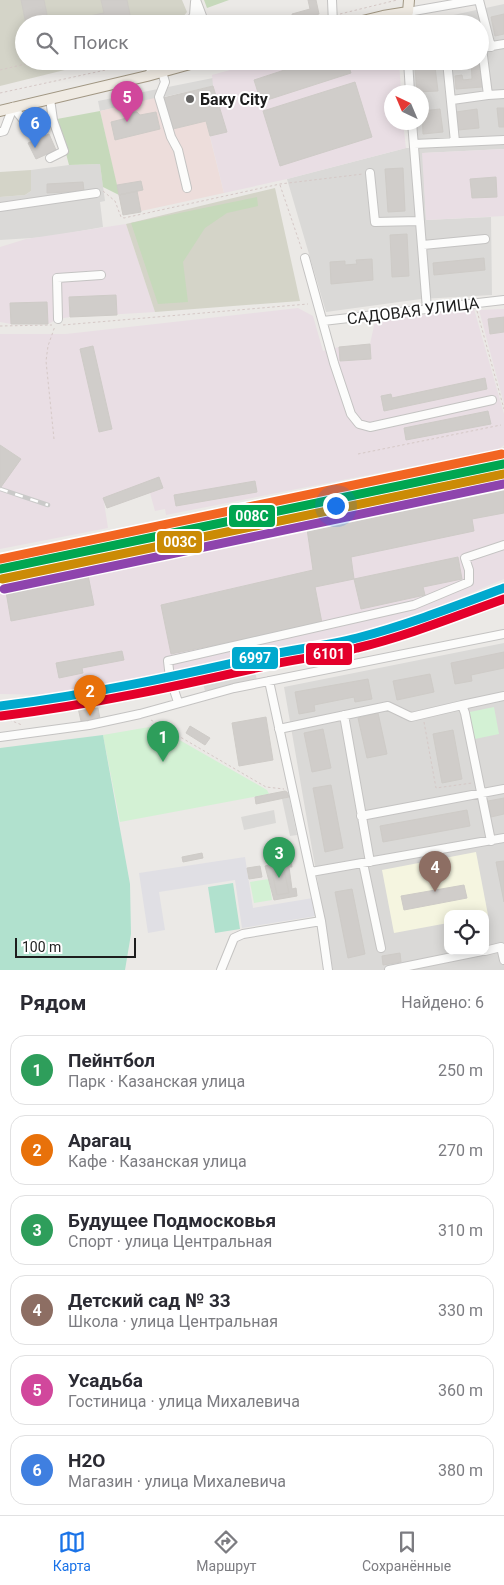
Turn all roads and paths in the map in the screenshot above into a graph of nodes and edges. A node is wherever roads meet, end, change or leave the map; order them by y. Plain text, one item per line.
1 (195, 0) edge
2 (332, 0) edge
3 (397, 0) edge
4 (409, 0) edge
5 (478, 0) edge
6 (408, 12) junction
7 (194, 15) edge
8 (201, 15) edge
9 (333, 15) edge
10 (349, 15) edge
11 (388, 15) edge
12 (408, 15) edge
13 (482, 15) edge
14 (489, 40) edge
15 (504, 44) edge
16 (491, 47) joint
17 (15, 66) edge
18 (0, 70) edge
19 (106, 70) edge
20 (152, 70) edge
21 (169, 70) edge
22 (409, 70) edge
23 (448, 70) edge
24 (484, 70) edge
25 (162, 72) junction
26 (147, 76) junction
27 (410, 85) edge
28 (0, 93) edge
29 (504, 94) edge
30 (488, 95) junction
31 (50, 99) junction
32 (452, 100) junction
33 (13, 107) junction
34 (0, 110) edge
35 (53, 120) junction
36 (413, 130) edge
37 (0, 132) edge
38 (504, 140) edge
39 (455, 142) junction
40 (414, 144) junction
41 (50, 158) dead end
42 (370, 173) joint
43 (280, 184) junction
44 (187, 188) dead end
45 (96, 194) joint
46 (0, 207) edge
47 (420, 221) junction
48 (485, 239) dead end
49 (422, 245) junction
50 (305, 258) joint
51 (101, 276) dead end
52 (504, 300) edge
53 (318, 303) junction
54 (476, 303) junction
55 (427, 309) junction
56 (58, 319) dead end
57 (322, 321) junction
58 (0, 326) edge
59 (53, 334) dead end
60 (492, 400) dead end
61 (504, 409) edge
62 (501, 425) dead end
63 (54, 439) dead end
64 (358, 454) dead end
65 (504, 545) edge
66 (504, 634) edge
67 (270, 682) junction
68 (504, 696) edge
69 (178, 702) junction
70 (462, 705) junction
71 (140, 714) junction
72 (344, 715) junction
73 (416, 716) junction
74 (279, 729) junction
75 (0, 737) edge
76 (479, 782) junction
77 (504, 789) edge
78 (292, 790) junction
79 (481, 793) junction
80 (361, 816) junction
81 (504, 838) edge
82 (491, 841) junction
83 (366, 863) junction
84 (311, 872) junction
85 (321, 921) junction
86 (381, 948) dead end
87 (489, 950) edge
88 (464, 955) edge
89 (504, 960) edge
90 (221, 970) edge
91 (328, 970) edge
92 (389, 970) edge

1 - 7 street
1 - 8 street
2 - 9 street
3 - 10 path
4 - 6 main road
5 - 6 street
5 - 13 street
6 - 11 main road
6 - 12 street
14 - 16 street
15 - 16 street
17 - 18 path
19 - 28 path
20 - 26 street
21 - 25 main road
22 - 27 street
23 - 32 street
24 - 30 street
25 - 26 main road
25 - 44 street
26 - 31 main road
29 - 30 street
30 - 32 street
31 - 33 main road
31 - 35 street
32 - 39 street
33 - 34 main road
33 - 35 street
33 - 37 street
35 - 41 street
36 - 40 street
38 - 39 street
39 - 40 street
40 - 47 street
42 - 43 path
42 - 47 street
43 - 45 path
43 - 50 path
45 - 46 street
47 - 49 street
48 - 49 street
49 - 55 street
50 - 53 street
51 - 56 street
52 - 54 street, САДОВАЯ УЛИЦА
53 - 57 street
53 - 58 path
54 - 55 street, САДОВАЯ УЛИЦА
54 - 61 path
55 - 57 street, САДОВАЯ УЛИЦА
57 - 60 street
59 - 63 path
62 - 64 path
65 - 69 street
66 - 67 street
67 - 69 street
67 - 74 street
68 - 70 street
69 - 71 street
70 - 73 street
70 - 76 street
71 - 75 street
71 - 78 path
72 - 73 street
72 - 74 street
72 - 80 street
73 - 76 path
74 - 78 street
76 - 79 street
77 - 79 street
78 - 84 street
79 - 80 street
79 - 82 street
80 - 83 street
81 - 82 street
82 - 83 street
83 - 84 street
83 - 86 street
84 - 85 street
85 - 90 street
85 - 91 street
87 - 89 street
88 - 92 street

